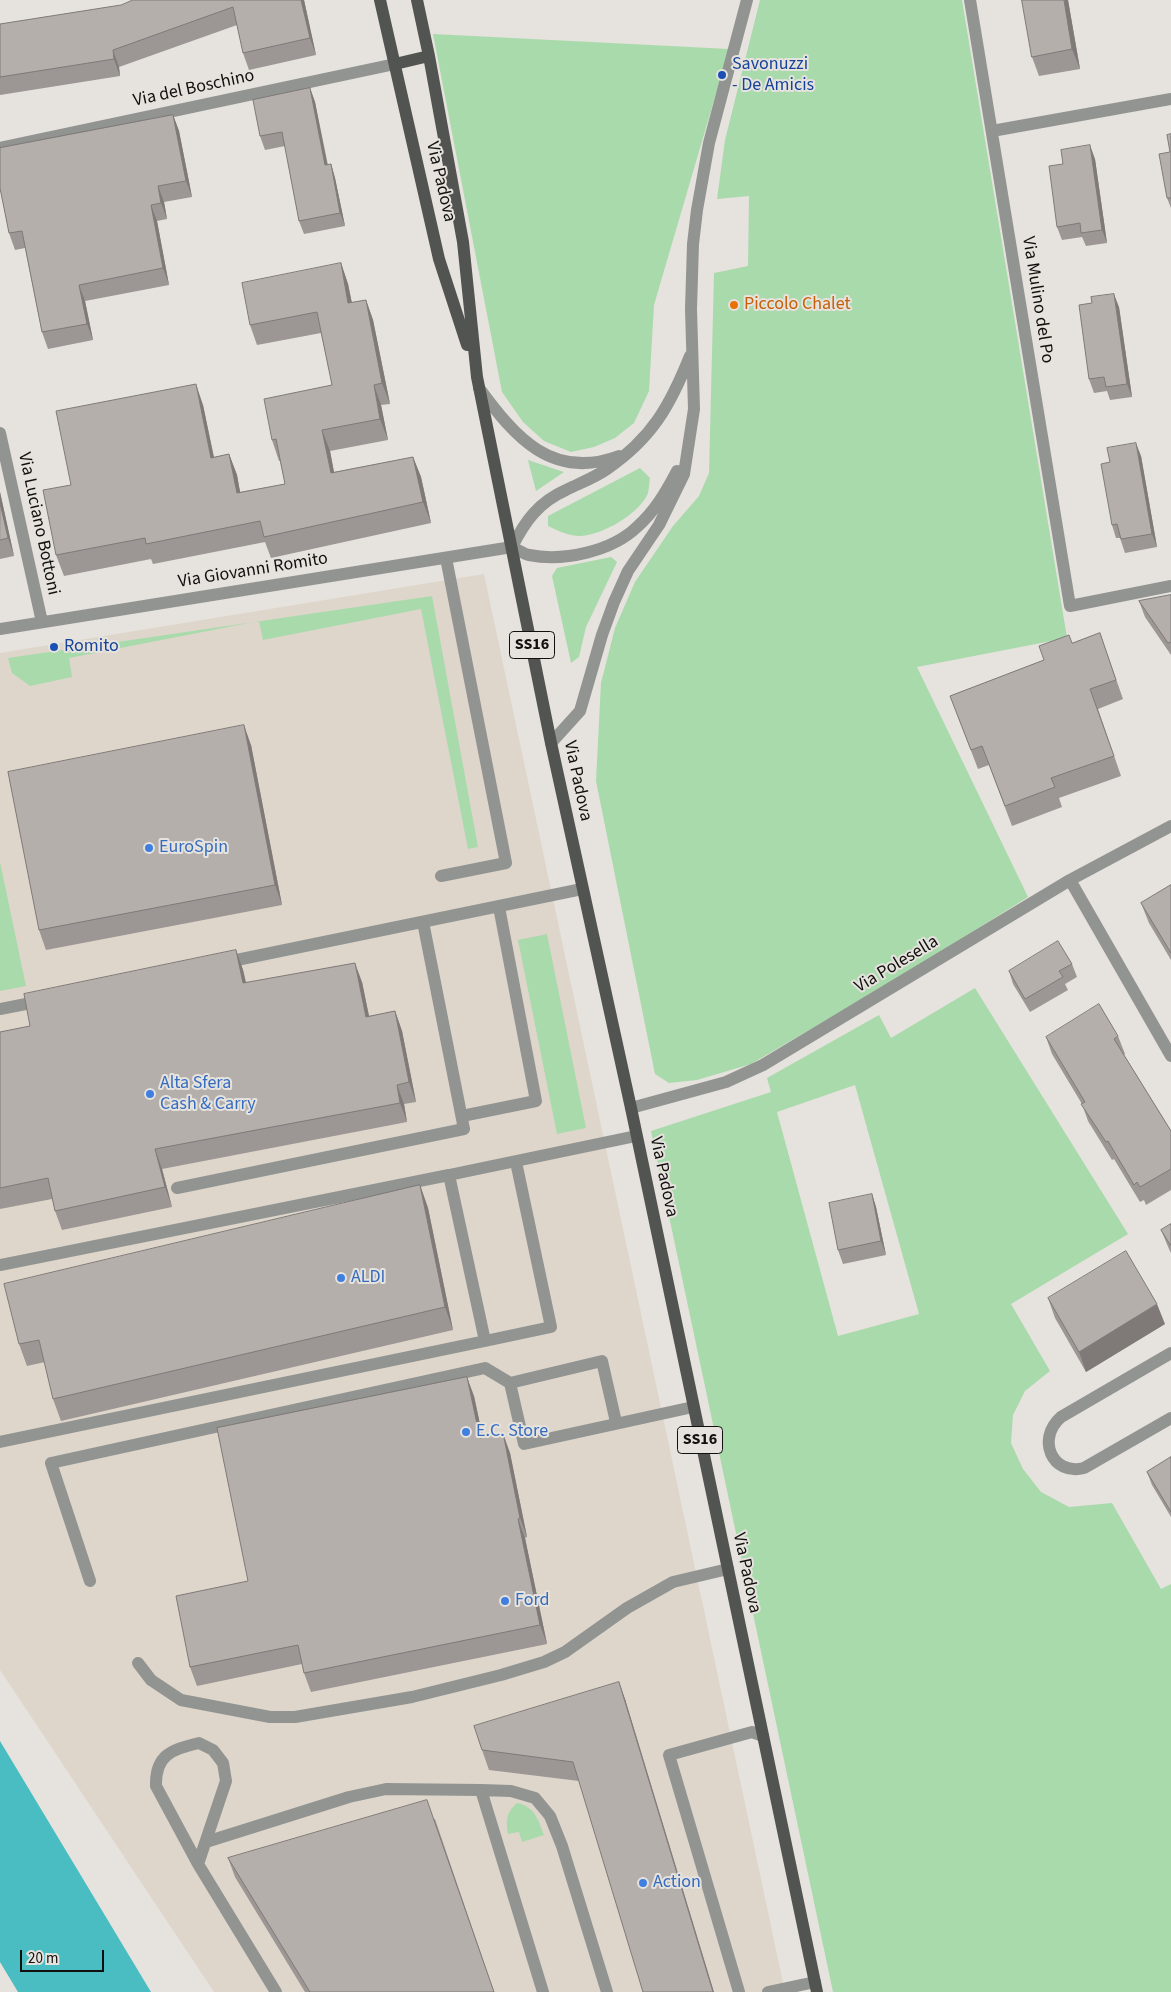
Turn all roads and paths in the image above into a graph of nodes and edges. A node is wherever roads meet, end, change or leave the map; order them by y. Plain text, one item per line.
1 (380, 0) edge
2 (417, 0) edge
3 (747, 0) edge
4 (970, 0) edge
5 (429, 56) junction
6 (395, 64) junction
7 (1171, 98) edge
8 (992, 131) junction
9 (0, 148) edge
10 (692, 352) junction
11 (475, 369) junction
12 (479, 388) junction
13 (0, 433) edge
14 (686, 449) junction
15 (628, 452) junction
16 (512, 547) junction
17 (446, 558) junction
18 (1171, 586) edge
19 (42, 622) junction
20 (0, 629) edge
21 (551, 743) junction
22 (1171, 826) edge
23 (441, 876) dead end
24 (1070, 880) junction
25 (582, 889) junction
26 (499, 907) junction
27 (423, 922) junction
28 (212, 966) edge
29 (58, 997) edge
30 (0, 1009) edge
31 (1171, 1056) edge
32 (631, 1108) junction
33 (462, 1116) junction
34 (636, 1136) junction
35 (516, 1162) junction
36 (449, 1175) junction
37 (177, 1188) dead end
38 (0, 1266) edge
39 (485, 1341) junction
40 (1171, 1353) edge
41 (510, 1383) junction
42 (693, 1407) junction
43 (1171, 1418) edge
44 (616, 1422) junction
45 (0, 1442) edge
46 (728, 1569) junction
47 (90, 1581) dead end
48 (138, 1663) dead end
49 (763, 1736) junction
50 (481, 1790) junction
51 (206, 1842) junction
52 (198, 1864) junction
53 (816, 1987) edge
54 (276, 1992) edge
55 (543, 1992) edge
56 (606, 1992) edge
57 (739, 1992) edge
58 (768, 1992) edge

1 - 6 main road, Via Padova
2 - 5 main road, Via Padova
3 - 10 street
4 - 8 street, Via Mulino del Po
5 - 6 main road
5 - 11 main road, Via Padova
6 - 9 street, Via del Boschino
6 - 11 main road, Via Padova
7 - 8 street
8 - 18 street, Via Mulino del Po
10 - 14 street
10 - 15 street
11 - 12 main road, Via Padova / SS16
12 - 15 street
12 - 16 main road, Via Padova / SS16
13 - 19 street, Via Luciano Bottoni
14 - 16 street
14 - 21 street
15 - 16 street
16 - 17 street, Via Giovanni Romito
16 - 21 main road, Via Padova / SS16
17 - 19 street, Via Giovanni Romito
17 - 23 street
19 - 20 street, Via Giovanni Romito
21 - 25 main road, Via Padova / SS16
22 - 24 street, Via Polesella
24 - 31 street
24 - 32 street, Via Polesella
25 - 26 street
25 - 32 main road, Via Padova / SS16
26 - 27 street
26 - 33 street
27 - 28 street
27 - 33 street
29 - 30 street
32 - 34 main road, Via Padova / SS16
33 - 37 street
34 - 35 street
34 - 42 main road, Via Padova / SS16
35 - 36 street
35 - 39 street
36 - 38 street
36 - 39 street
39 - 45 street
40 - 43 street
41 - 44 street
41 - 44 street
41 - 47 street
42 - 44 street
42 - 46 main road, Via Padova / SS16
46 - 48 street
46 - 49 main road, Via Padova / SS16
49 - 53 main road, Via Padova / SS16
49 - 57 street
50 - 51 street
50 - 55 street
50 - 56 street
51 - 52 street
51 - 52 street
52 - 54 street
53 - 58 street

